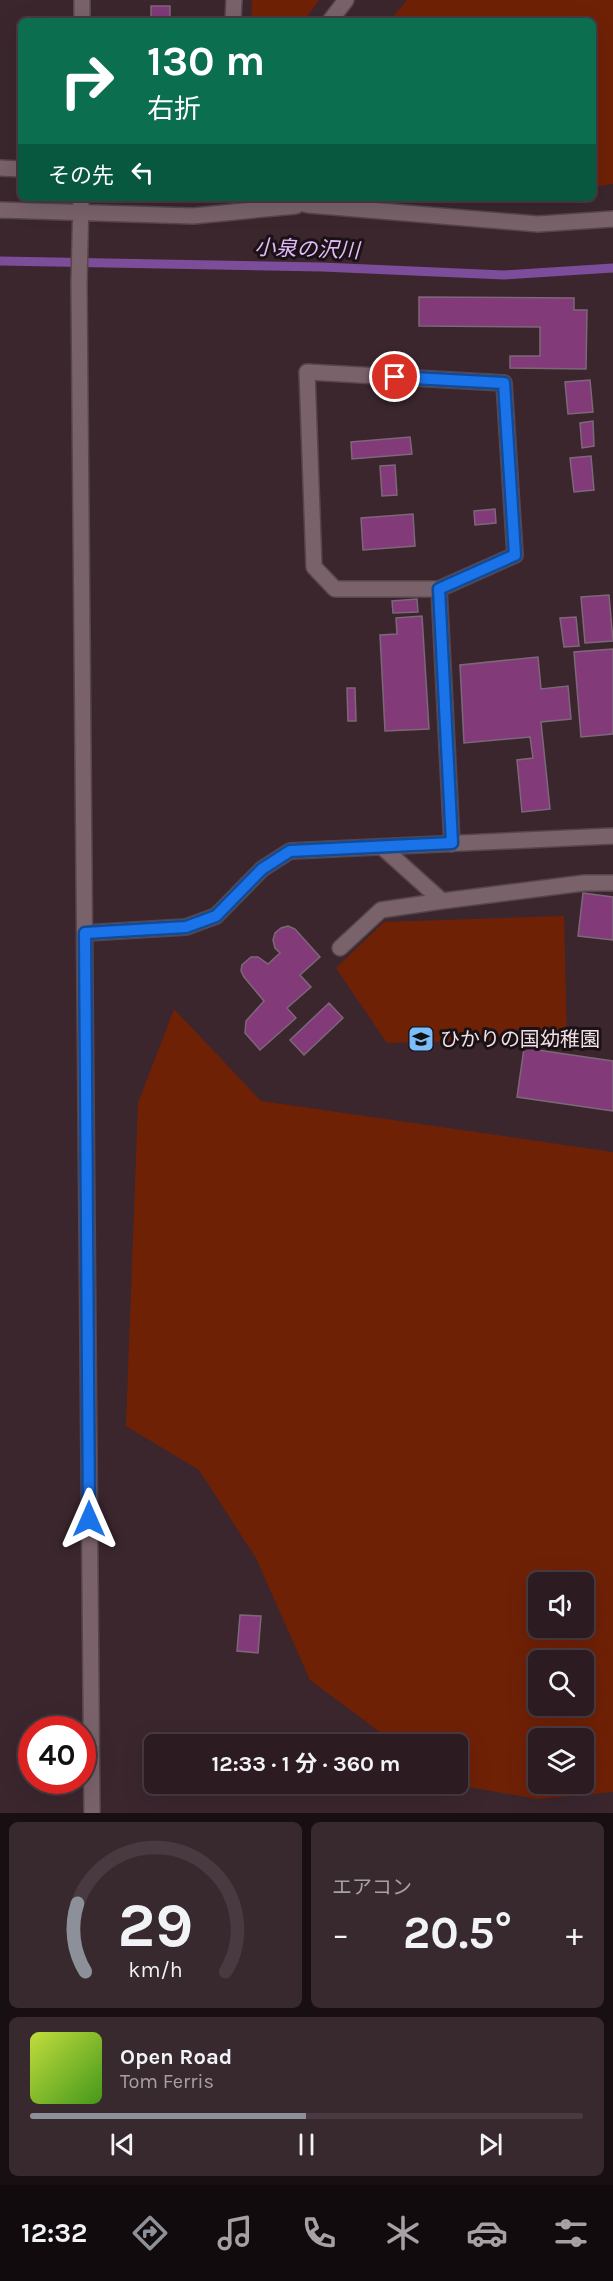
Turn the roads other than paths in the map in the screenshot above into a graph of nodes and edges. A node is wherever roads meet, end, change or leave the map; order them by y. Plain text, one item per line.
1 (82, 0) edge
2 (234, 0) edge
3 (346, 0) edge
4 (82, 18) edge
5 (233, 18) edge
6 (332, 18) edge
7 (0, 168) edge
8 (18, 169) edge
9 (291, 201) edge
10 (308, 205) junction
11 (81, 206) edge
12 (0, 210) edge
13 (613, 219) edge
14 (439, 589) junction
15 (613, 836) edge
16 (452, 843) junction
17 (382, 847) junction
18 (613, 884) edge
19 (442, 901) junction
20 (85, 933) junction
21 (340, 948) dead end
22 (92, 1813) edge

1 - 4 street
2 - 5 street
3 - 6 street
7 - 8 street
9 - 10 street
10 - 11 street
10 - 13 street
11 - 12 street
11 - 20 street
14 - 14 street
14 - 16 street
15 - 16 street
16 - 17 street
17 - 19 street
17 - 20 street
18 - 19 street
19 - 21 street
20 - 22 street

